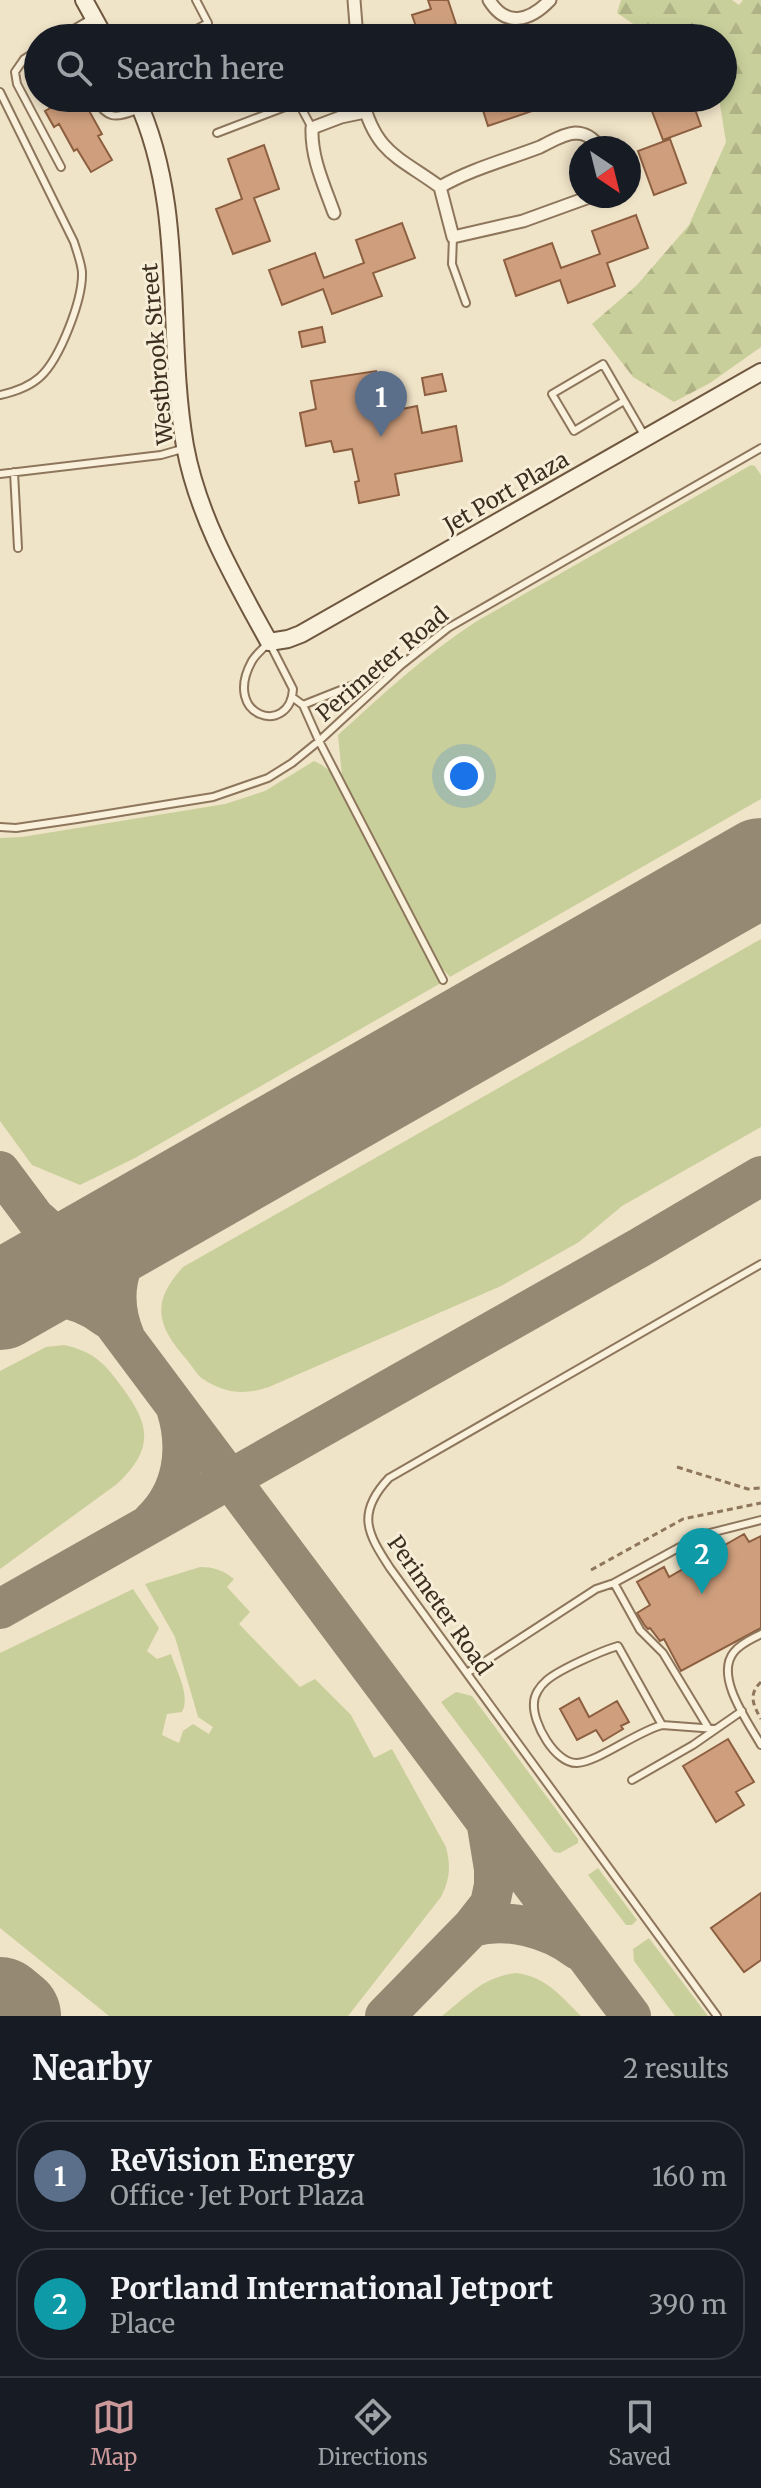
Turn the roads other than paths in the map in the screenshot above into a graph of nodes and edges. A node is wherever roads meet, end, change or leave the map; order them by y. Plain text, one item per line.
1 (84, 0) edge
2 (196, 0) edge
3 (354, 0) edge
4 (489, 0) edge
5 (550, 0) edge
6 (94, 17) junction
7 (84, 24) edge
8 (98, 24) edge
9 (206, 24) edge
10 (356, 24) edge
11 (24, 59) edge
12 (0, 92) edge
13 (24, 97) edge
14 (32, 112) edge
15 (107, 112) edge
16 (128, 112) edge
17 (141, 112) edge
18 (272, 112) edge
19 (303, 112) edge
20 (365, 112) joint
21 (312, 128) junction
22 (217, 133) dead end
23 (587, 136) edge
24 (61, 167) dead end
25 (440, 187) junction
26 (569, 204) edge
27 (334, 213) dead end
28 (453, 237) junction
29 (466, 303) dead end
30 (761, 372) edge
31 (0, 395) edge
32 (624, 401) junction
33 (646, 438) junction
34 (186, 447) junction
35 (761, 448) edge
36 (14, 472) junction
37 (0, 474) edge
38 (18, 548) dead end
39 (269, 642) junction
40 (400, 666) junction
41 (292, 697) junction
42 (303, 705) junction
43 (319, 741) junction
44 (0, 827) edge
45 (443, 980) dead end
46 (761, 1264) edge
47 (761, 1520) edge
48 (614, 1583) junction
49 (761, 1634) edge
50 (467, 1673) junction
51 (742, 1711) junction
52 (662, 1725) junction
53 (713, 1729) junction
54 (761, 1745) edge
55 (632, 1780) dead end
56 (717, 2016) edge

1 - 6 street
2 - 9 lane
3 - 10 street
4 - 5 street
6 - 7 lane
6 - 8 street
11 - 13 lane
12 - 31 lane
14 - 24 lane
15 - 16 lane
17 - 34 street, Westbrook Street
18 - 22 lane
19 - 21 lane
20 - 21 street
20 - 25 street
21 - 27 street
23 - 25 street
25 - 28 street
26 - 28 street
28 - 29 lane
30 - 33 street, Jet Port Plaza
32 - 32 lane
32 - 33 lane
33 - 39 street, Jet Port Plaza
34 - 36 lane
34 - 39 street, Westbrook Street
35 - 40 lane, Perimeter Road
36 - 37 lane
36 - 38 lane
39 - 41 lane
39 - 41 lane
40 - 42 lane
40 - 43 lane, Perimeter Road
41 - 42 lane
42 - 43 lane
43 - 44 lane, Perimeter Road
43 - 45 lane
46 - 50 lane, Perimeter Road
47 - 48 lane
48 - 50 lane
48 - 53 lane
49 - 51 lane
50 - 56 lane, Perimeter Road
51 - 53 lane
51 - 54 lane
52 - 52 lane
52 - 53 lane
53 - 55 lane

